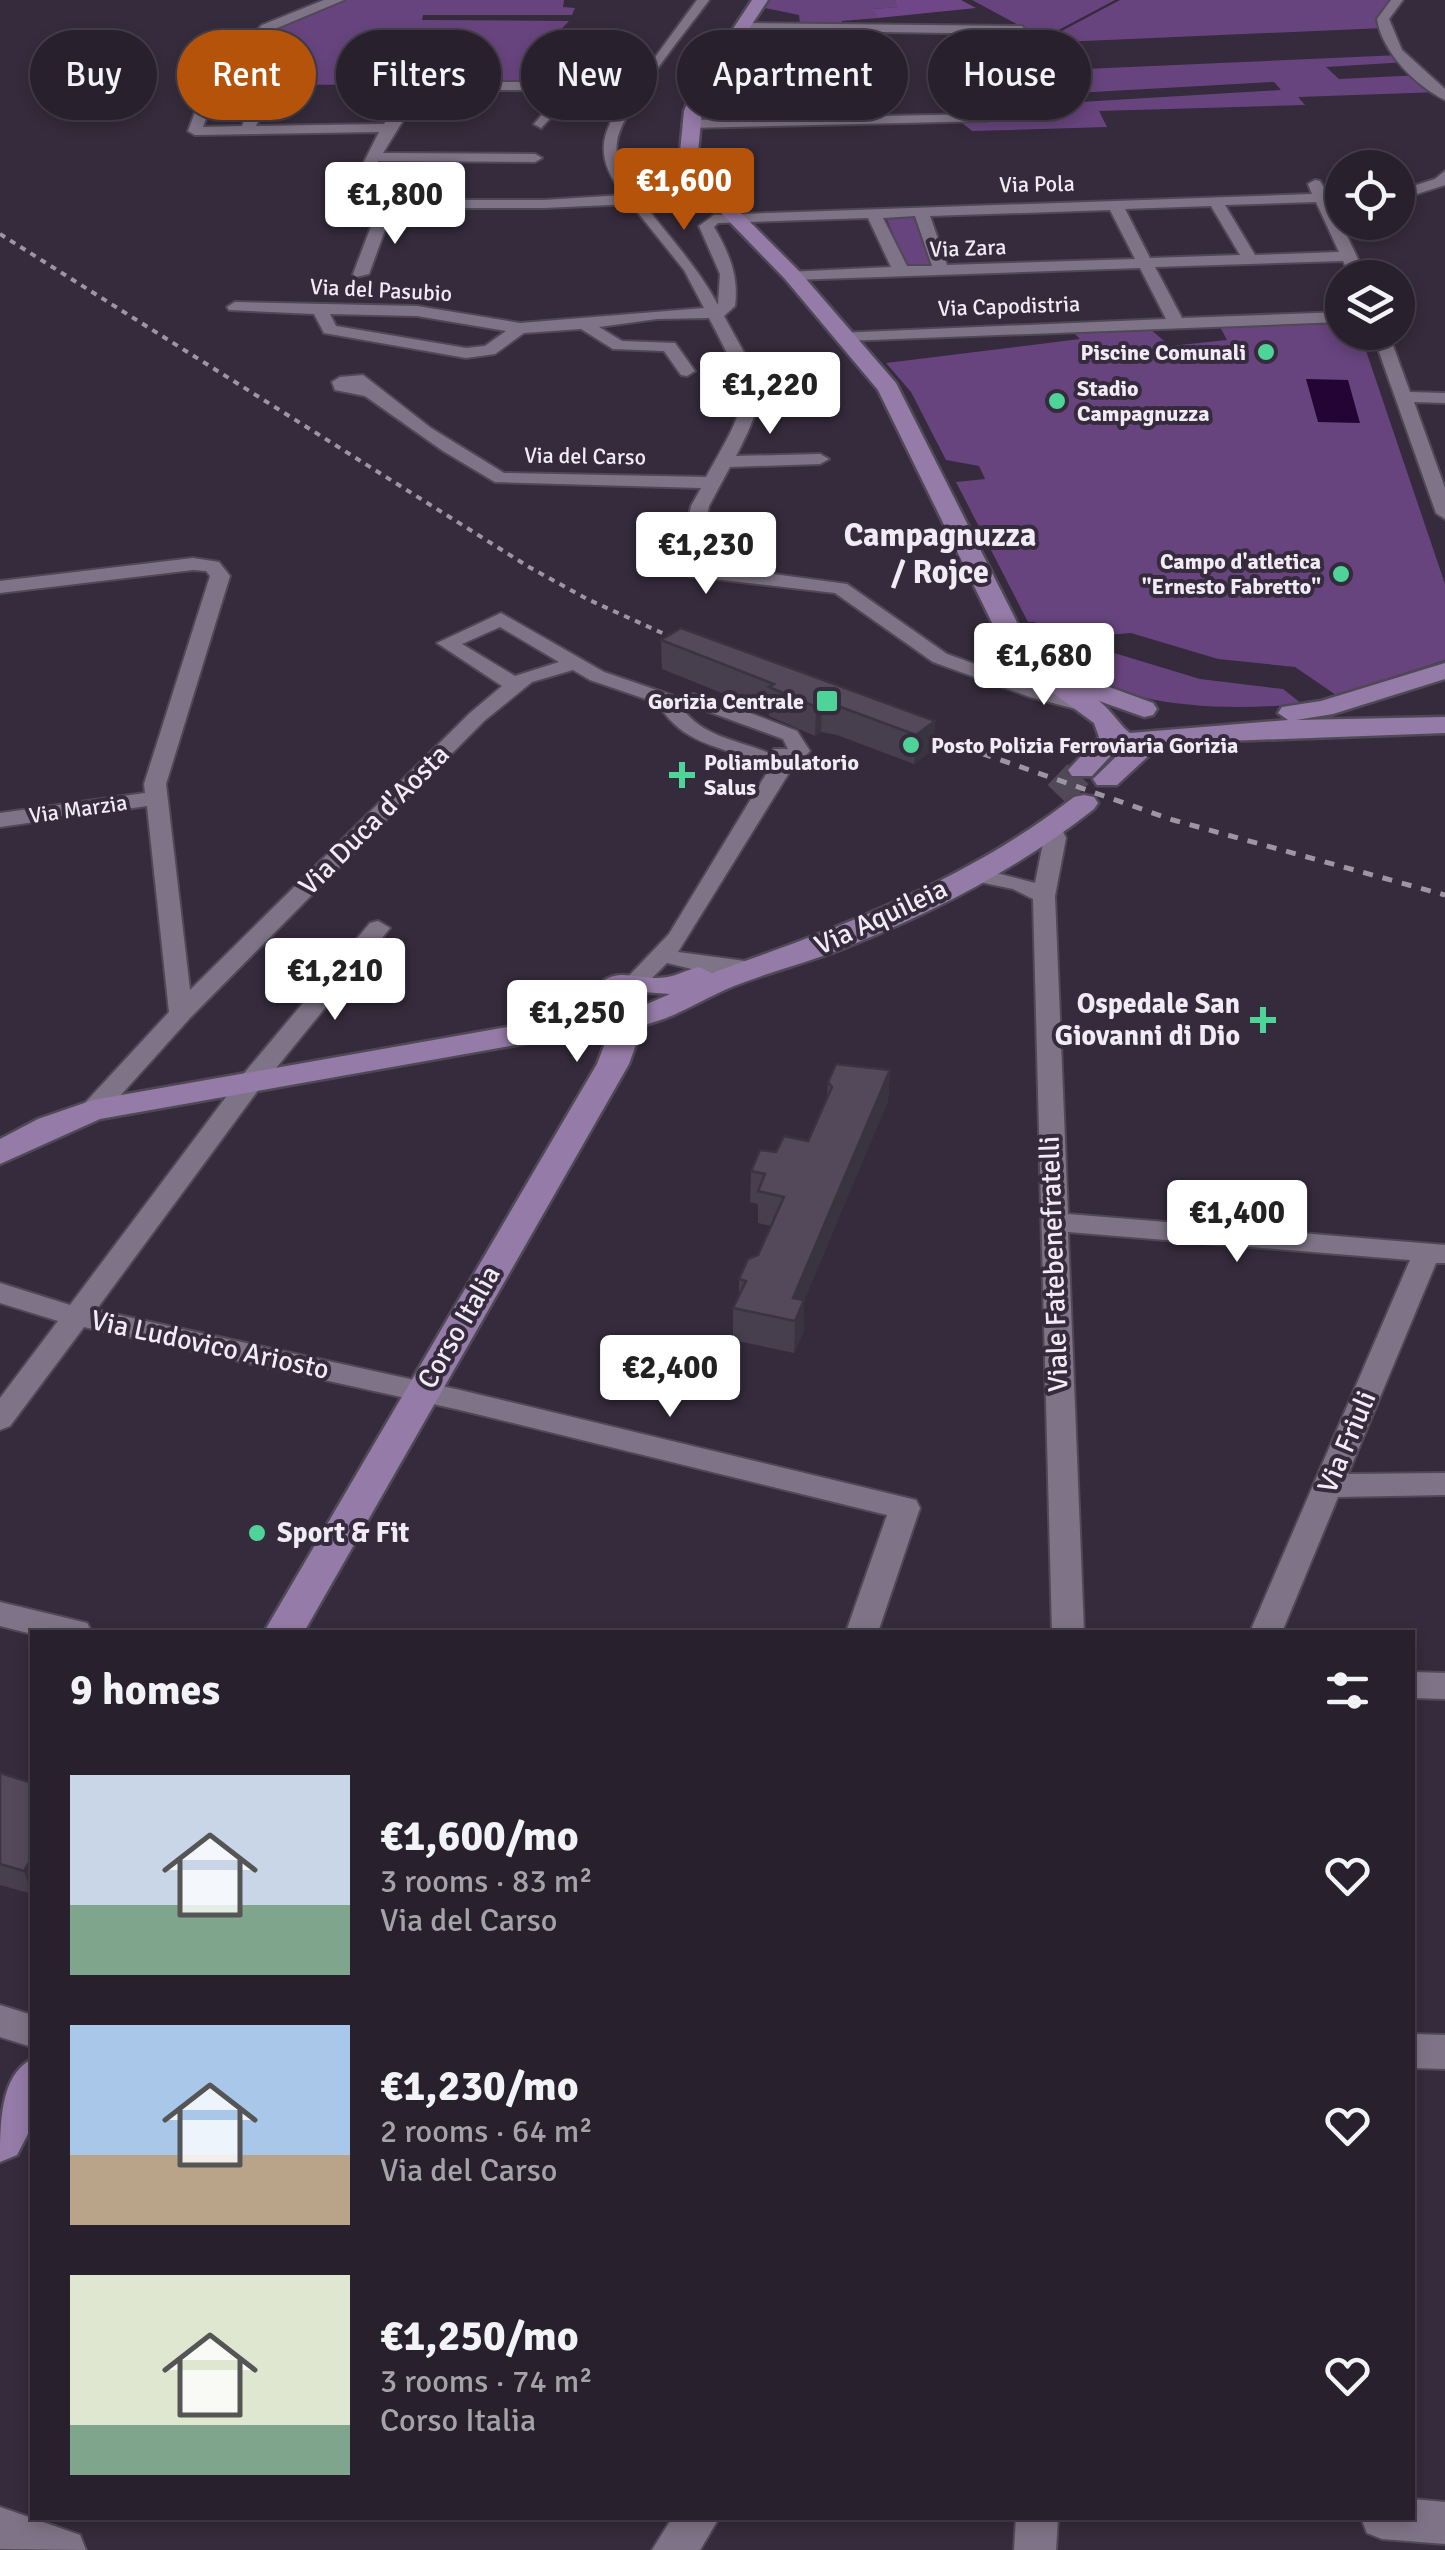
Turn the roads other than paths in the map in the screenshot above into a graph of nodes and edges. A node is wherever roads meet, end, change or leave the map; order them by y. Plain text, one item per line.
1 (338, 0) edge
2 (703, 0) edge
3 (760, 0) edge
4 (1397, 0) edge
5 (742, 27) junction
6 (740, 30) edge
7 (1022, 30) edge
8 (657, 65) edge
9 (521, 86) edge
10 (1445, 96) edge
11 (928, 119) edge
12 (252, 120) edge
13 (544, 120) edge
14 (619, 120) edge
15 (690, 120) edge
16 (541, 124) dead end
17 (689, 124) junction
18 (388, 128) junction
19 (248, 129) junction
20 (374, 157) junction
21 (536, 158) dead end
22 (1313, 180) dead end
23 (1443, 180) edge
24 (1415, 190) edge
25 (1322, 197) junction
26 (634, 199) junction
27 (1216, 201) junction
28 (387, 204) junction
29 (1114, 204) junction
30 (920, 209) junction
31 (872, 211) junction
32 (732, 217) junction
33 (1351, 256) junction
34 (1251, 260) junction
35 (1352, 260) edge
36 (1145, 266) junction
37 (942, 272) junction
38 (902, 273) junction
39 (361, 274) dead end
40 (792, 275) junction
41 (234, 307) dead end
42 (320, 308) junction
43 (717, 313) junction
44 (1325, 318) edge
45 (1176, 323) junction
46 (584, 324) junction
47 (520, 328) junction
48 (844, 336) junction
49 (1387, 350) edge
50 (687, 371) dead end
51 (364, 391) dead end
52 (1405, 397) junction
53 (1445, 398) edge
54 (820, 459) dead end
55 (722, 461) junction
56 (711, 483) junction
57 (1444, 508) edge
58 (0, 587) edge
59 (573, 664) junction
60 (1039, 666) junction
61 (1445, 671) edge
62 (516, 686) junction
63 (675, 707) junction
64 (1102, 720) junction
65 (1155, 725) junction
66 (1445, 725) edge
67 (780, 770) junction
68 (156, 798) junction
69 (0, 820) edge
70 (1052, 830) junction
71 (972, 874) junction
72 (1044, 896) junction
73 (378, 928) dead end
74 (676, 948) junction
75 (736, 966) junction
76 (654, 991) junction
77 (181, 1013) junction
78 (617, 1014) junction
79 (250, 1083) junction
80 (93, 1110) junction
81 (0, 1153) edge
82 (1052, 1222) junction
83 (1436, 1253) edge
84 (0, 1293) edge
85 (77, 1316) junction
86 (420, 1392) junction
87 (0, 1420) edge
88 (1445, 1484) edge
89 (1328, 1486) junction
90 (0, 1614) edge
91 (68, 1630) edge
92 (285, 1630) edge
93 (863, 1630) edge
94 (1068, 1630) edge
95 (1267, 1630) edge
96 (1415, 1685) edge
97 (1445, 1686) edge
98 (0, 2021) edge
99 (30, 2031) edge
100 (1415, 2051) edge
101 (1445, 2052) edge
102 (30, 2085) edge
103 (0, 2139) edge
104 (696, 2520) edge
105 (1037, 2520) edge
106 (1407, 2520) edge
107 (1445, 2523) edge
108 (0, 2528) edge
109 (65, 2550) edge
110 (673, 2550) edge
111 (1035, 2550) edge

1 - 19 street
2 - 8 street
3 - 5 main road
4 - 10 street
5 - 6 main road
5 - 7 street
9 - 18 street
11 - 17 street
12 - 19 street
13 - 16 street
14 - 26 street
15 - 17 main road
17 - 32 main road
18 - 19 street
18 - 20 street
20 - 21 street
20 - 28 street
22 - 25 street
23 - 24 street
25 - 27 street, Via Pola
25 - 33 street
26 - 28 street
26 - 43 street
27 - 29 street, Via Pola
27 - 34 street
28 - 39 street
29 - 30 street, Via Pola
29 - 36 street
30 - 31 street, Via Pola
30 - 37 street
31 - 32 street, Via Pola
31 - 38 street
32 - 40 main road
32 - 43 street
33 - 34 street, Via Zara
33 - 35 street
34 - 36 street, Via Zara
36 - 37 street, Via Zara
36 - 45 street
37 - 38 street, Via Zara
38 - 40 street, Via Zara
40 - 48 main road
41 - 42 street, Via del Pasubio
42 - 47 street, Via del Pasubio
42 - 47 street
43 - 46 street, Via del Pasubio
43 - 55 street
44 - 45 street, Via Capodistria
45 - 48 street, Via Capodistria
46 - 47 street, Via del Pasubio
46 - 50 street
48 - 60 main road
49 - 52 street
51 - 56 street, Via del Carso
52 - 53 street
52 - 57 street
54 - 55 street
55 - 56 street
56 - 64 street
58 - 68 street
59 - 62 street, Via Duca d'Aosta
59 - 62 street
59 - 63 street
60 - 64 main road
60 - 65 main road
61 - 65 main road
62 - 77 street, Via Duca d'Aosta
63 - 67 street
63 - 67 street
64 - 65 main road
64 - 65 main road
65 - 66 main road
67 - 74 street
68 - 69 street, Via Marzia
68 - 77 street
70 - 71 main road, Via Aquileia
70 - 72 street, Viale Fatebenefratelli
70 - 75 main road, Via Aquileia
71 - 72 street
71 - 76 main road, Via Aquileia
72 - 82 street, Viale Fatebenefratelli
73 - 79 street
74 - 75 street
74 - 76 street
75 - 76 main road, Via Aquileia
76 - 78 main road
77 - 80 street, Via Duca d'Aosta
78 - 79 main road
78 - 86 main road, Corso Italia
79 - 80 main road
79 - 85 street
80 - 81 main road, Via Duca d'Aosta
82 - 83 street
82 - 94 street, Viale Fatebenefratelli
83 - 89 street, Via Friuli
84 - 85 street, Via Ludovico Ariosto
85 - 86 street, Via Ludovico Ariosto
85 - 87 street
86 - 92 main road, Corso Italia
86 - 93 street, Via Ludovico Ariosto
88 - 89 street
89 - 95 street, Via Friuli
90 - 91 street
96 - 97 street
98 - 99 street
100 - 101 street
102 - 103 main road
104 - 110 street
105 - 111 street
106 - 107 street
108 - 109 street

